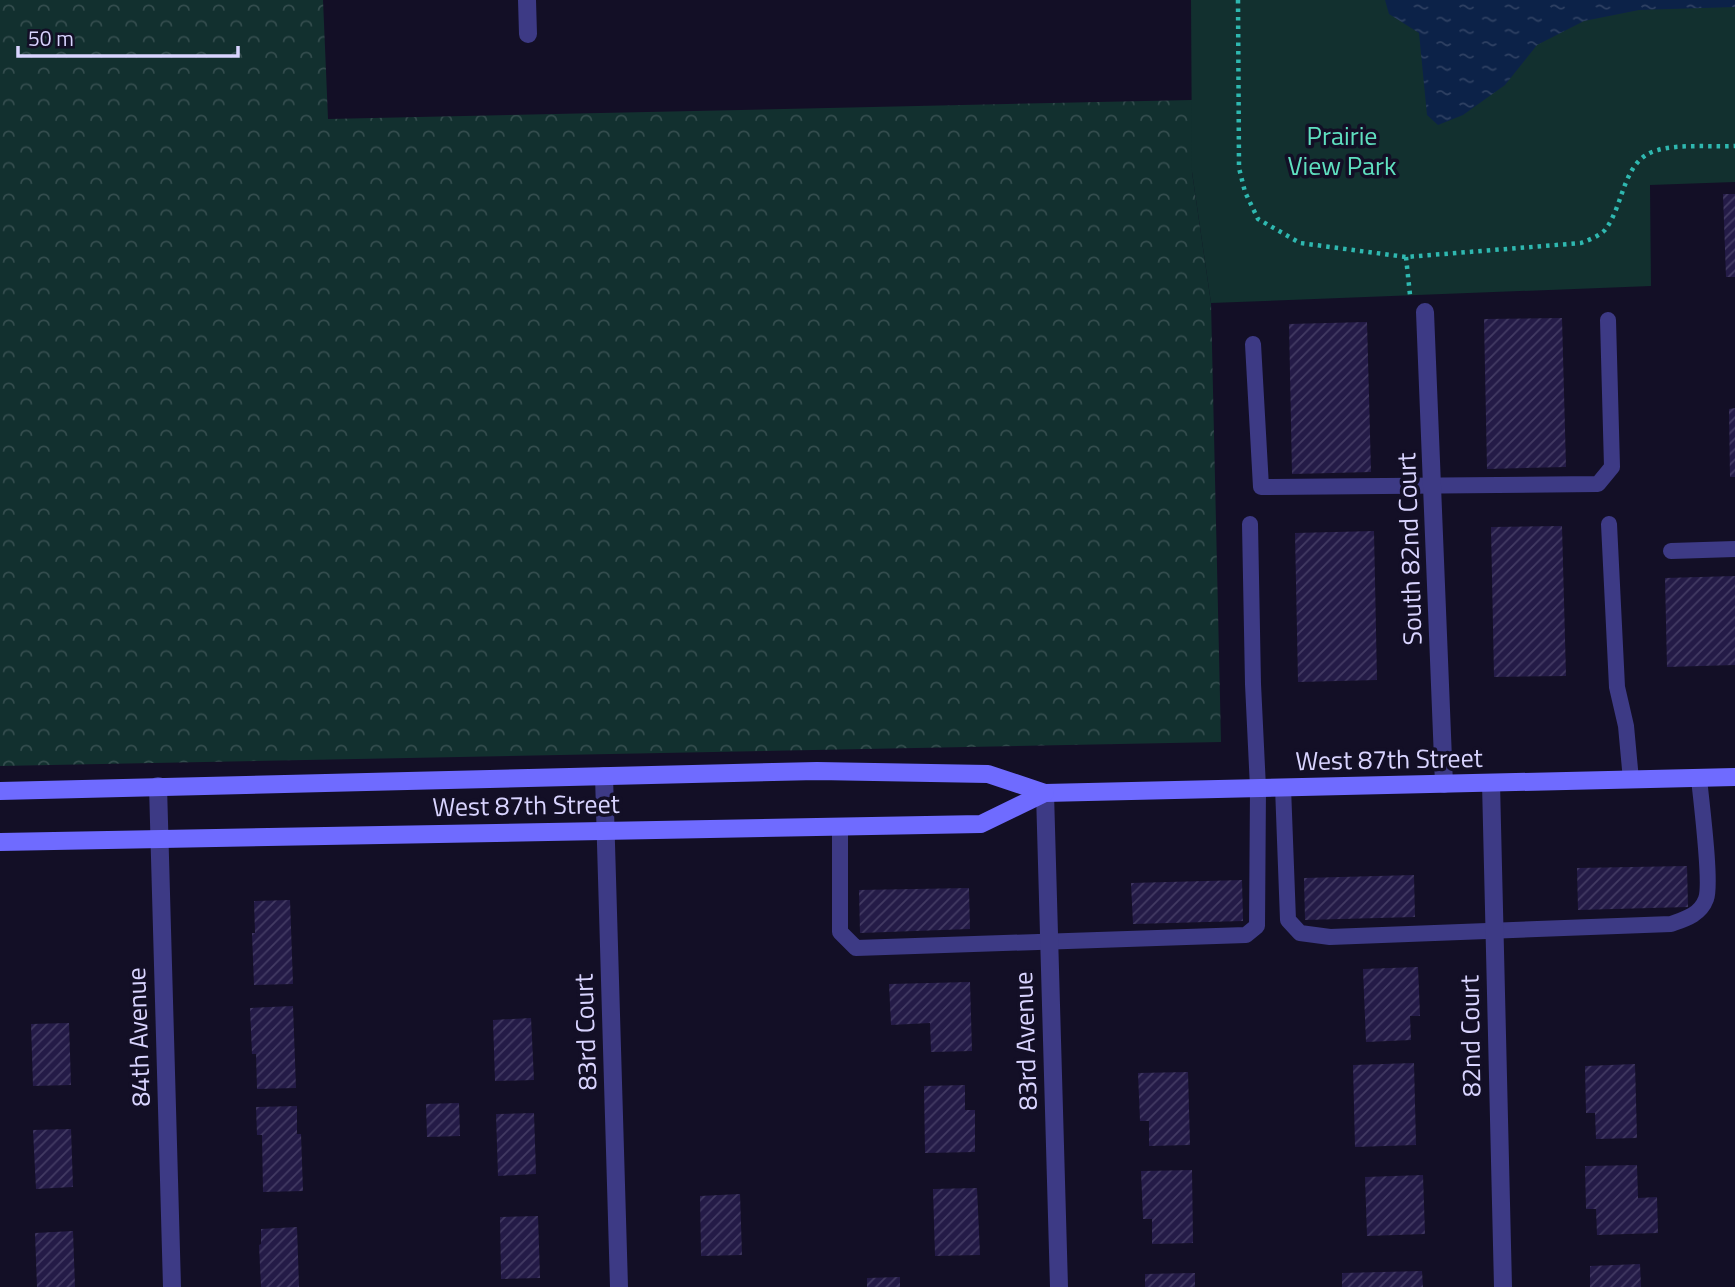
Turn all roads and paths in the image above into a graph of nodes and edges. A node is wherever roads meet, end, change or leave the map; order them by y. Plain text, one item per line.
1 (527, 0) edge
2 (1238, 0) edge
3 (528, 34) dead end
4 (1735, 146) edge
5 (1406, 257) junction
6 (1425, 312) joint
7 (1608, 320) dead end
8 (1253, 344) dead end
9 (1432, 486) junction
10 (1250, 524) dead end
11 (1609, 524) dead end
12 (1735, 549) edge
13 (1671, 551) dead end
14 (604, 776) junction
15 (1735, 777) edge
16 (1699, 778) junction
17 (1631, 780) junction
18 (1491, 783) junction
19 (1444, 784) junction
20 (158, 786) junction
21 (1283, 787) junction
22 (1258, 788) junction
23 (0, 791) edge
24 (1045, 793) junction
25 (840, 826) junction
26 (606, 830) junction
27 (159, 838) junction
28 (0, 842) edge
29 (1494, 931) junction
30 (1048, 942) junction
31 (172, 1287) edge
32 (619, 1287) edge
33 (1059, 1287) edge
34 (1503, 1287) edge

1 - 3 street
2 - 5 path
4 - 5 path
5 - 6 path
6 - 9 street, South 82nd Court
7 - 9 lane
8 - 9 lane
9 - 19 street, South 82nd Court
10 - 22 lane
11 - 17 lane
12 - 13 lane
14 - 20 main road, West 87th Street
14 - 24 main road, West 87th Street
14 - 26 street, 83rd Court
15 - 16 main road, West 87th Street
16 - 17 main road, West 87th Street
16 - 29 lane
17 - 18 main road, West 87th Street
18 - 19 main road, West 87th Street
18 - 29 street, 82nd Court
19 - 21 main road, West 87th Street
20 - 23 main road, West 87th Street
20 - 27 street, 84th Avenue
21 - 22 main road, West 87th Street
21 - 29 lane
22 - 24 main road, West 87th Street
22 - 30 lane
24 - 25 main road, West 87th Street
24 - 30 street, 83rd Avenue
25 - 26 main road, West 87th Street
25 - 30 lane
26 - 27 main road, West 87th Street
26 - 32 street, 83rd Court
27 - 28 main road, West 87th Street
27 - 31 street, 84th Avenue
29 - 34 street, 82nd Court
30 - 33 street, 83rd Avenue

